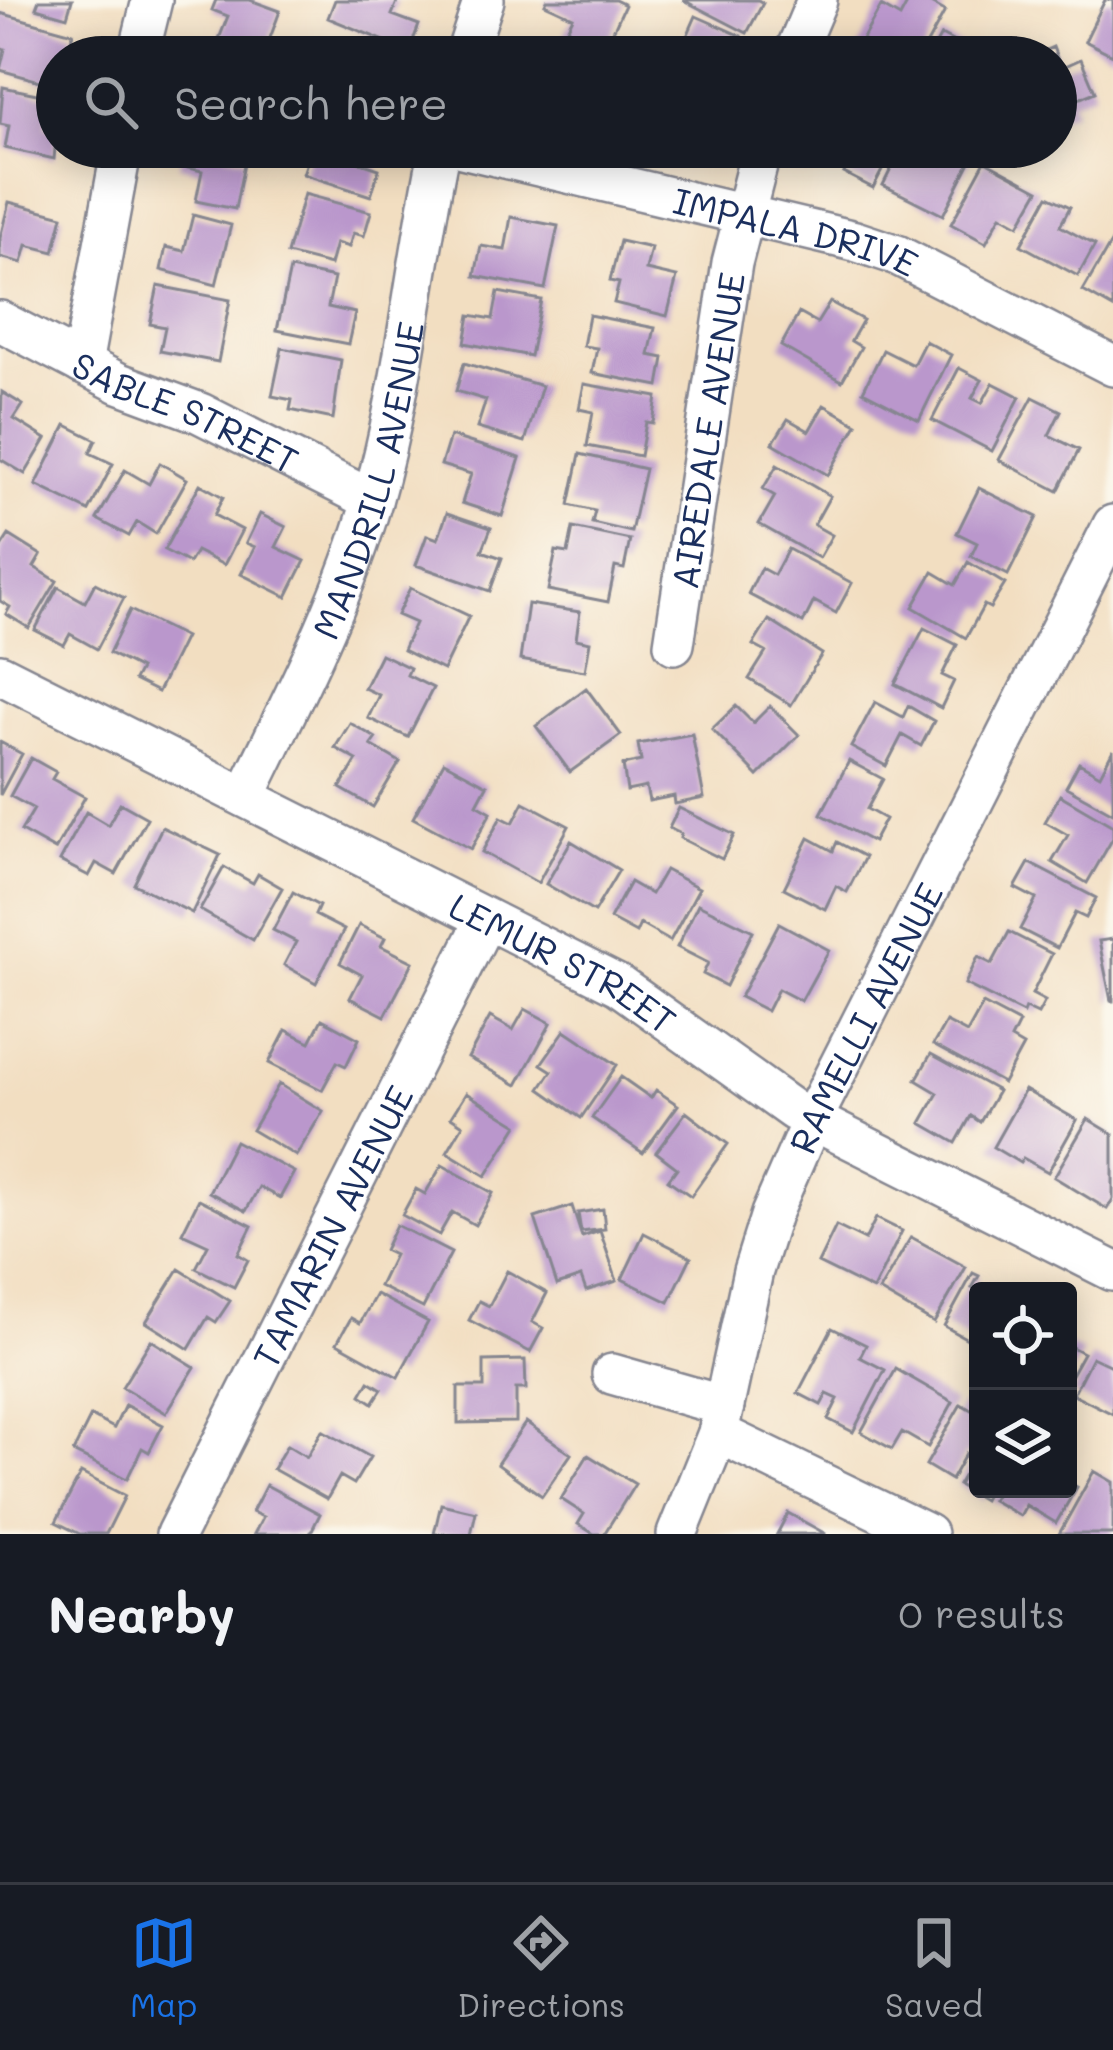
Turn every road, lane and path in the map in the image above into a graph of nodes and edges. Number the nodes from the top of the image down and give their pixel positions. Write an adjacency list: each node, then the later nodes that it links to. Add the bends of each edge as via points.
1 (152, 0): 4 (street)
2 (484, 0): 5 (street)
3 (817, 0): 6 (street)
4 (144, 36)
5 (472, 36)
6 (802, 36)
7 (118, 168): 13 (street)
8 (436, 168): 15 (street, MANDRILL AVENUE)
9 (547, 168): 11 (street, IMPALA DRIVE)
10 (756, 168): 11 (street, AIREDALE AVENUE)
11 (743, 214): 14 (street, IMPALA DRIVE, via 897,255); 17 (street, AIREDALE AVENUE)
12 (0, 321): 13 (street, SABLE STREET)
13 (82, 364): 15 (street, SABLE STREET)
14 (1113, 366)
15 (372, 500): 19 (street, MANDRILL AVENUE, via 340,600)
16 (1113, 525): 21 (street, RAMELLI AVENUE)
17 (674, 644)
18 (0, 674): 19 (street, LEMUR STREET)
19 (245, 797): 20 (street, LEMUR STREET)
20 (486, 919): 21 (street, LEMUR STREET, via 618,985); 25 (street, TAMARIN AVENUE)
21 (812, 1120): 22 (street, LEMUR STREET); 24 (street, RAMELLI AVENUE, via 753,1270)
22 (1113, 1271)
23 (612, 1374): 24 (street)
24 (721, 1419): 26 (street, RAMELLI AVENUE); 27 (street)
25 (176, 1534)
26 (677, 1534)
27 (928, 1534)

